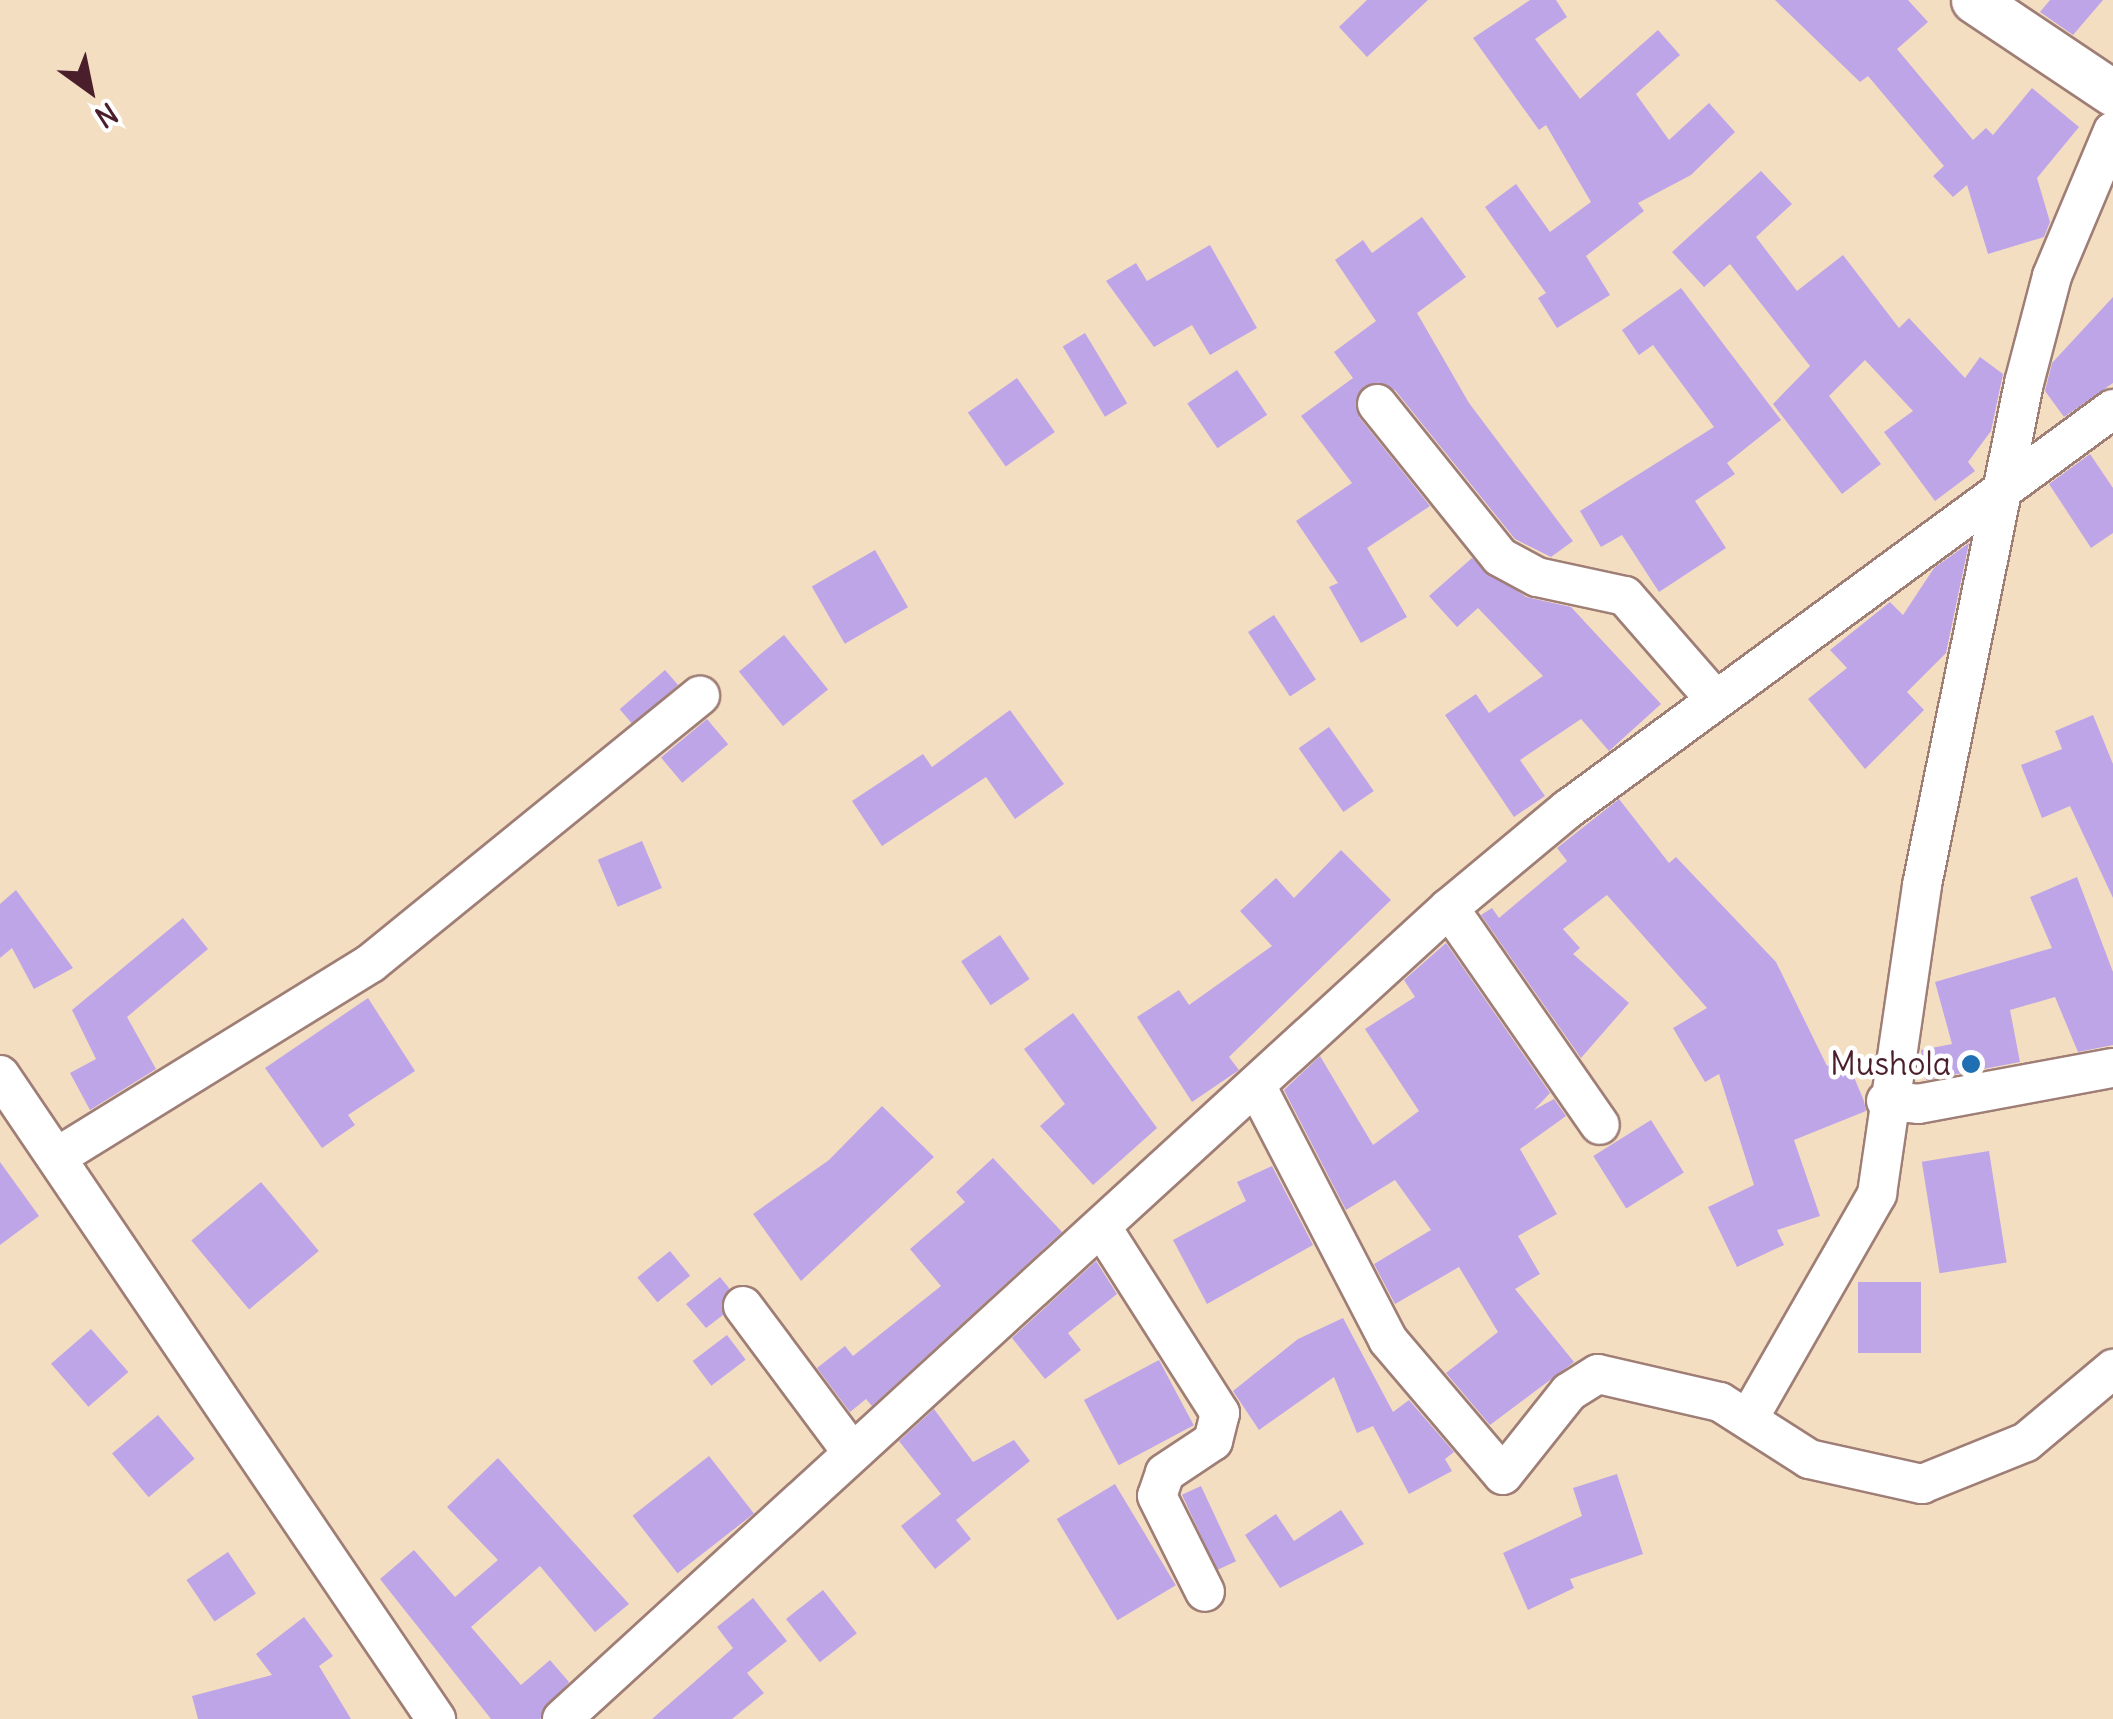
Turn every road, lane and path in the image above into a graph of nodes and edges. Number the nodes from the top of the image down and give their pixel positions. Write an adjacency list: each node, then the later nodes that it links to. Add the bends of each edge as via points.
1 (1974, 0): 2 (street)
2 (2113, 94)
3 (2113, 131): 6 (street, via 2052,276)
4 (1377, 404): 8 (street, via 1500,558 1537,577 1625,596)
5 (2113, 409): 6 (street)
6 (2024, 473): 8 (street); 13 (street)
7 (700, 696): 15 (street, via 371,963)
8 (1715, 699): 9 (street)
9 (1449, 908): 12 (street); 14 (street)
10 (2113, 1068): 13 (street)
11 (0, 1076): 15 (street)
12 (1258, 1088): 16 (street); 19 (street, via 1388,1340 1493,1472 1521,1463 1590,1375 1660,1384)
13 (1900, 1103): 19 (street, via 1876,1194)
14 (1600, 1125)
15 (57, 1157): 22 (street)
16 (1104, 1230): 20 (street); 21 (street, via 1220,1413 1213,1440 1165,1473 1158,1496)
17 (744, 1306): 20 (street)
18 (2113, 1369): 19 (street, via 2026,1442 1977,1468 1922,1484 1809,1460)
19 (1758, 1424)
20 (851, 1452): 23 (street)
21 (1205, 1592)
22 (436, 1719)
23 (562, 1719)

